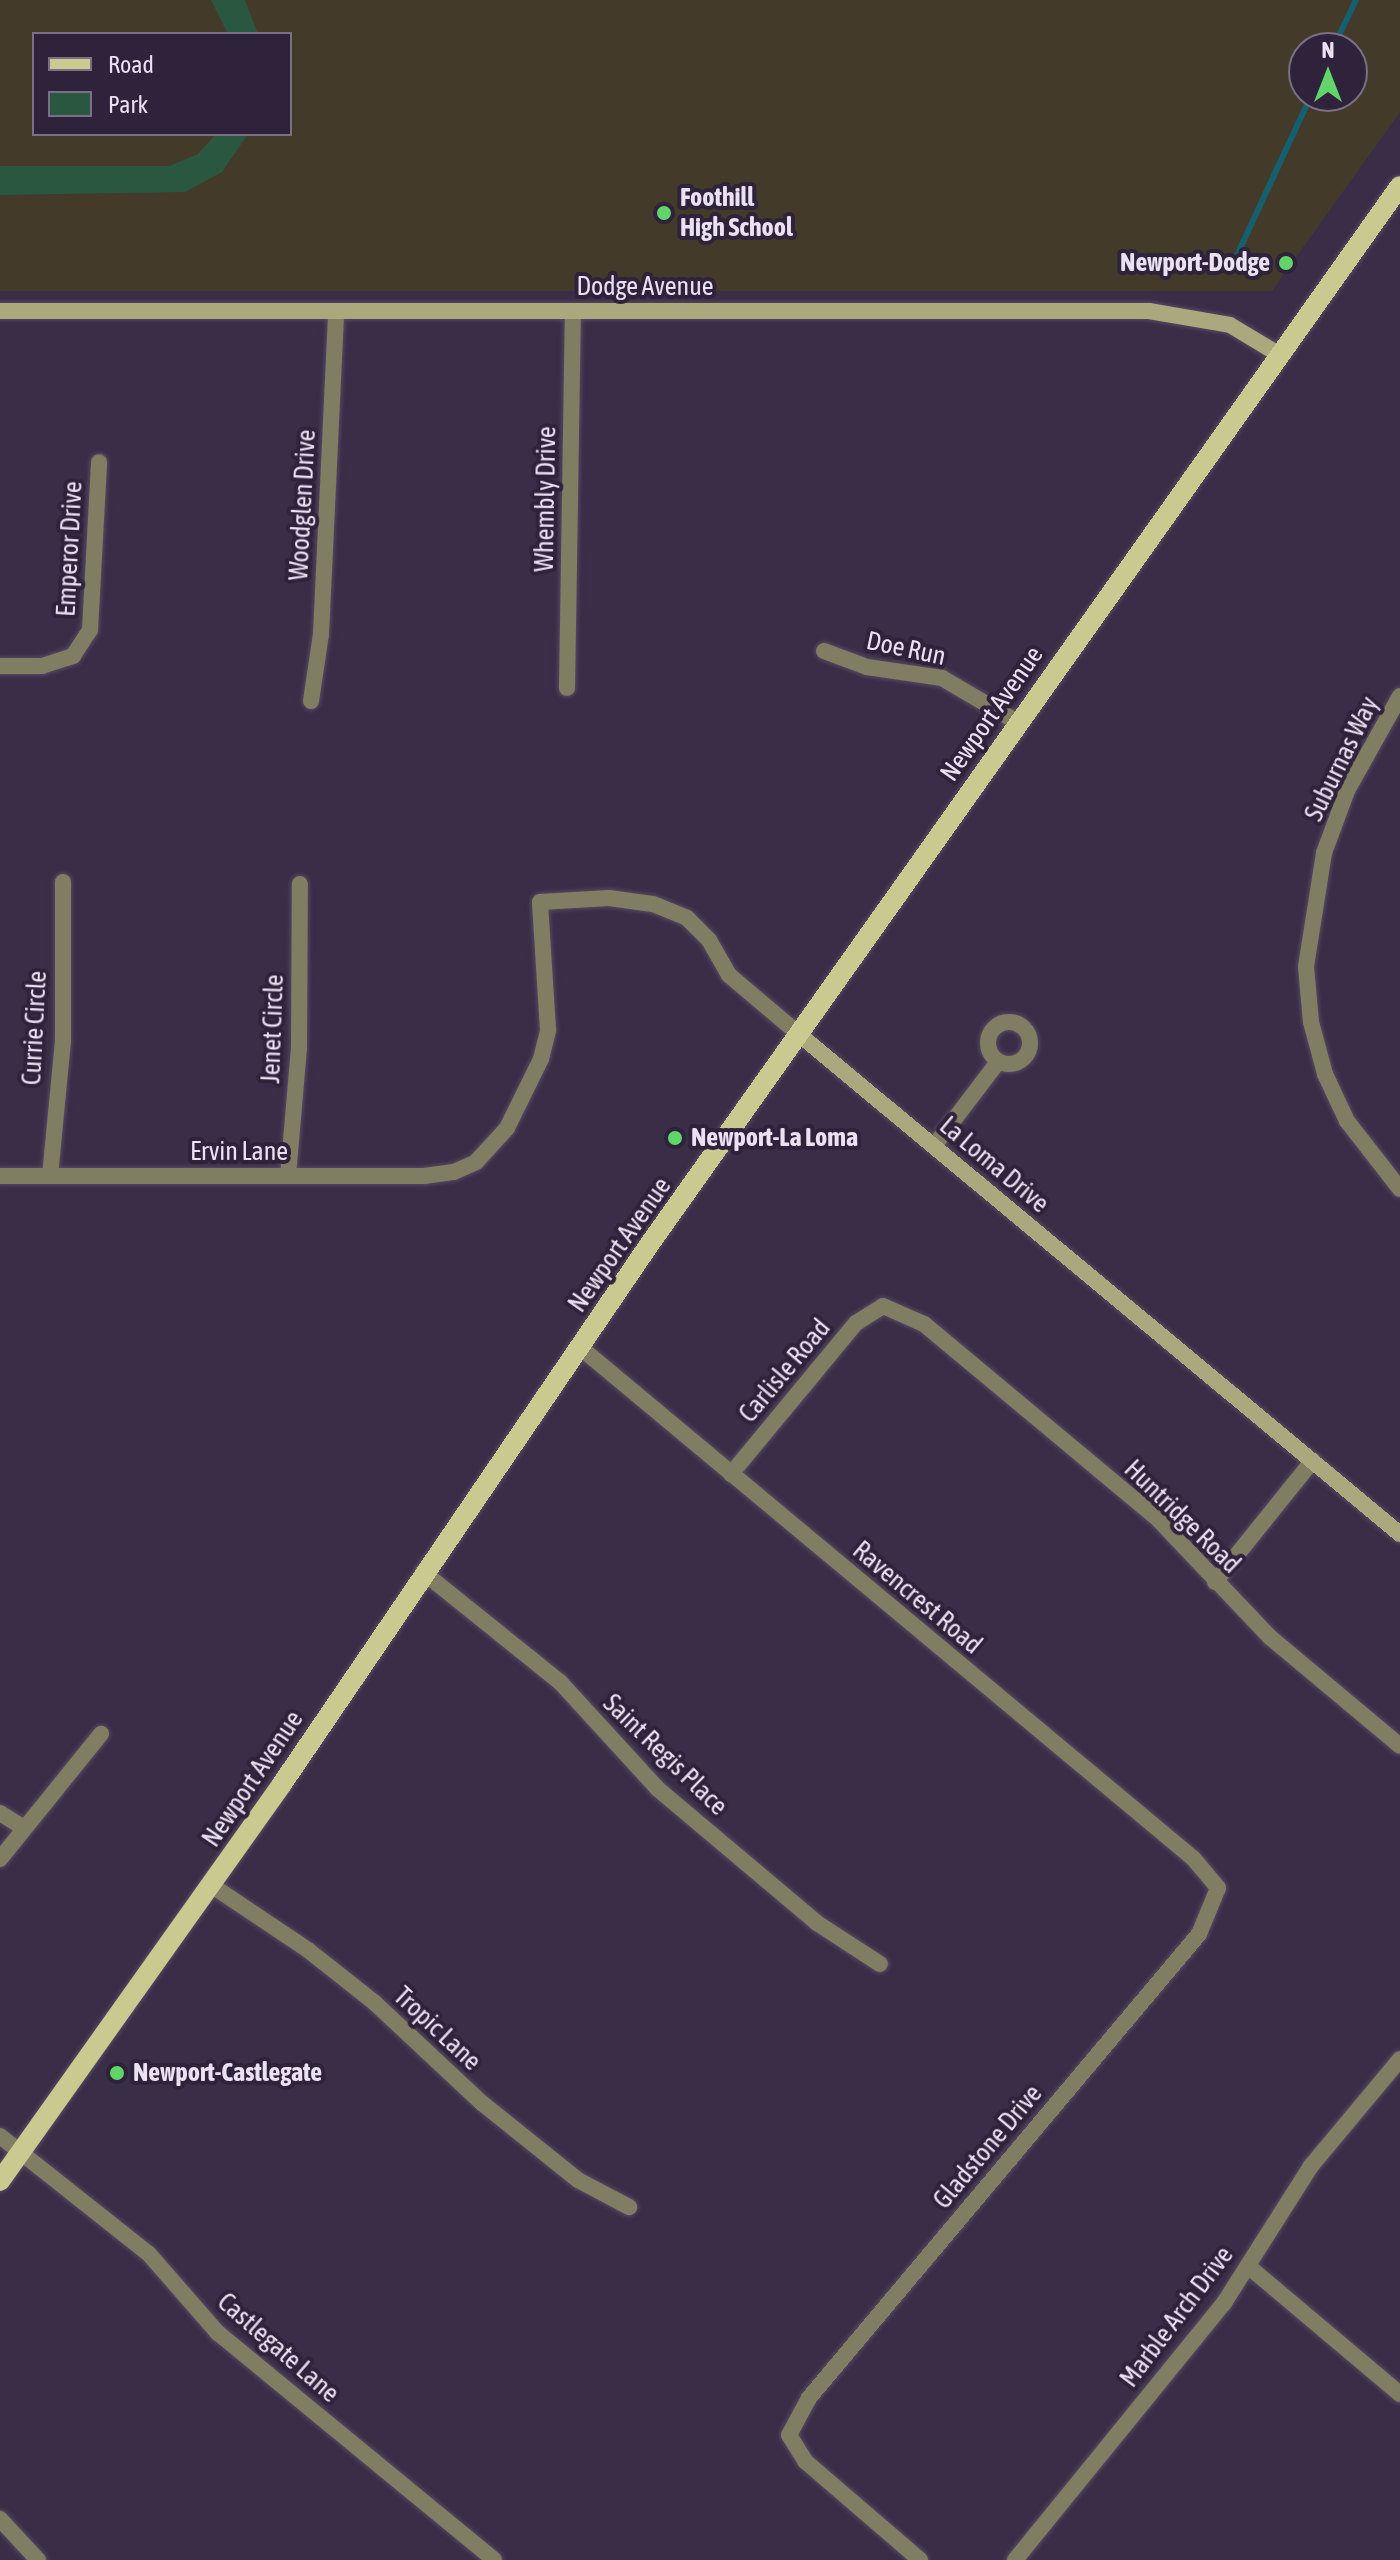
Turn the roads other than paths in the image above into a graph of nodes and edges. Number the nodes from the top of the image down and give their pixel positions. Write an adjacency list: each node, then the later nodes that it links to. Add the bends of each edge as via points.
1 (1400, 186): 5 (main road, Newport Avenue)
2 (0, 311): 3 (street, Dodge Avenue)
3 (336, 311): 4 (street, Dodge Avenue); 11 (street, Woodglen Drive, via 321,634)
4 (573, 311): 5 (street, Dodge Avenue, via 1149,311 1230,325); 9 (street, Whembly Drive)
5 (1280, 355): 12 (main road, Newport Avenue)
6 (99, 462): 8 (street, Emperor Drive, via 90,630 73,656 42,666)
7 (824, 651): 12 (street, Doe Run, via 867,667 942,678)
8 (0, 666)
9 (567, 688)
10 (1400, 696): 22 (street, Suburnas Way, via 1347,791 1324,853 1306,967 1311,1022 1325,1074 1347,1121)
11 (311, 701)
12 (1017, 722): 15 (main road, Newport Avenue)
13 (63, 882): 20 (street, Currie Circle, via 63,1041)
14 (300, 884): 21 (street, Jenet Circle, via 299,1048)
15 (801, 1036): 17 (street, La Loma Drive); 18 (street, La Loma Drive, via 729,975 709,940 687,918 653,904 609,898 540,902 548,1030 541,1059 507,1128); 24 (main road, Newport Avenue)
16 (998, 1062): 17 (street)
17 (934, 1146): 25 (street, La Loma Drive)
18 (476, 1162): 21 (street, Ervin Lane, via 424,1176)
19 (0, 1176): 20 (street, Ervin Lane)
20 (50, 1176): 21 (street, Ervin Lane)
21 (288, 1176)
22 (1400, 1189)
23 (883, 1306): 26 (street, Carlisle Road, via 856,1323); 29 (street, Huntridge Road, via 924,1324 1095,1466 1156,1517)
24 (581, 1348): 26 (street, Ravencrest Road); 28 (main road, Newport Avenue)
25 (1313, 1460): 27 (street, La Loma Drive); 29 (street)
26 (731, 1474): 36 (street, Ravencrest Road, via 1181,1848)
27 (1400, 1534)
28 (423, 1572): 35 (main road, Newport Avenue); 37 (street, Saint Regis Place, via 560,1682 658,1789 817,1923)
29 (1215, 1582): 31 (street, Huntridge Road, via 1271,1638)
30 (101, 1734): 33 (street)
31 (1400, 1746)
32 (0, 1813): 33 (street)
33 (22, 1827): 34 (street)
34 (0, 1859)
35 (211, 1885): 40 (main road, Newport Avenue); 42 (street, Tropic Lane, via 375,2003 482,2103 578,2180)
36 (1218, 1888): 48 (street, Gladstone Drive, via 1199,1934 809,2398 789,2435 805,2461)
37 (880, 1964)
38 (1400, 2059): 43 (street, Marble Arch Drive, via 1311,2166)
39 (0, 2136): 40 (street, Castlegate Lane)
40 (21, 2151): 41 (main road, Newport Avenue); 47 (street, Castlegate Lane, via 149,2254 218,2333)
41 (0, 2181)
42 (629, 2207)
43 (1248, 2266): 44 (street); 49 (street, Marble Arch Drive, via 1195,2340)
44 (1400, 2394)
45 (0, 2519): 46 (street)
46 (38, 2560)
47 (494, 2560)
48 (920, 2560)
49 (1015, 2560)

